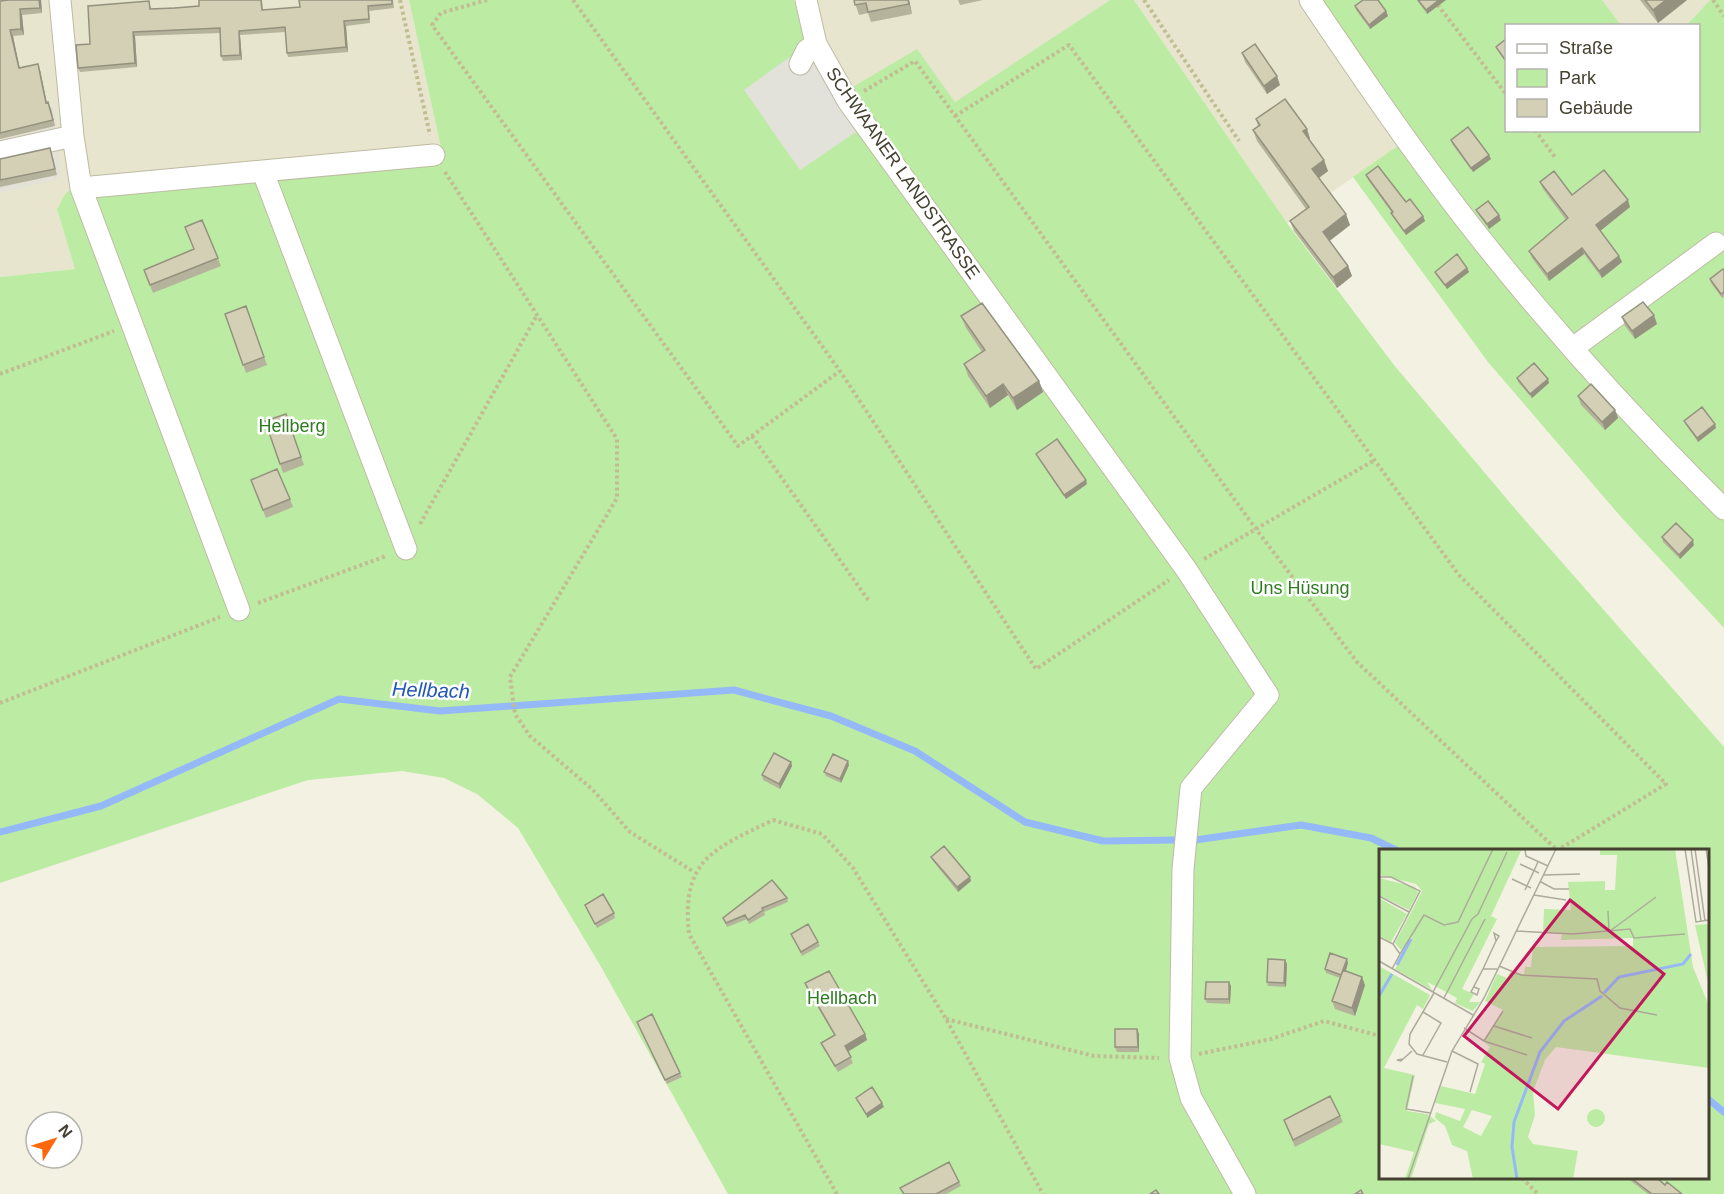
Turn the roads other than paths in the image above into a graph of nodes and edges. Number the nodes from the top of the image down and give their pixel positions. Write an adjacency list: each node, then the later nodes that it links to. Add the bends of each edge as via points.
1 (60, 0): 6 (street)
2 (806, 0): 4 (street, SCHWAANER LANDSTRASSE)
3 (1310, 0): 12 (street, via 1473,229)
4 (816, 44): 5 (street, via 807,50); 16 (street, SCHWAANER LANDSTRASSE, via 848,101 1186,569 1268,695 1191,788 1183,869 1180,1058 1191,1098)
5 (800, 64)
6 (73, 136): 7 (street); 10 (street)
7 (0, 152)
8 (435, 155): 9 (street)
9 (263, 172): 10 (street); 14 (street)
10 (79, 181): 15 (street)
11 (1716, 243): 12 (street)
12 (1573, 348): 13 (street)
13 (1721, 498)
14 (406, 549)
15 (239, 610)
16 (1245, 1194)

